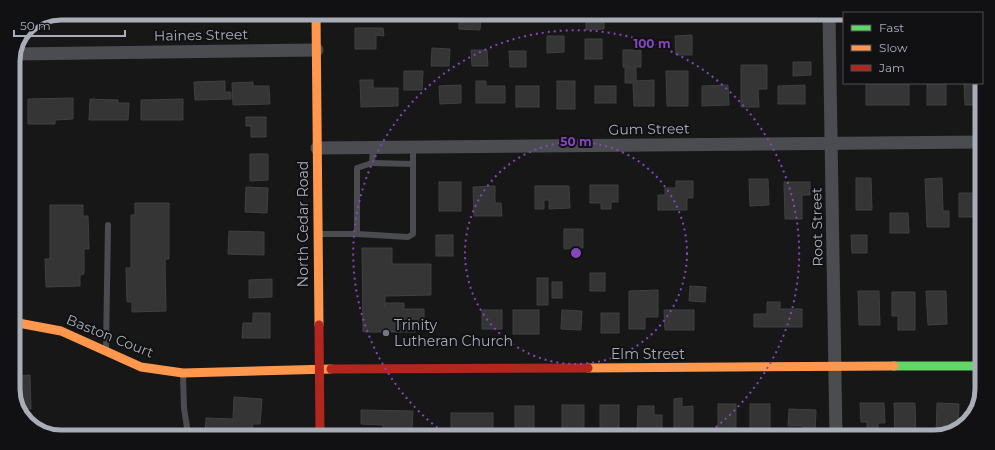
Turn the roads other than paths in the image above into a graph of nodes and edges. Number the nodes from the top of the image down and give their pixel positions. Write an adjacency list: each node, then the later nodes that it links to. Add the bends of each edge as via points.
1 (316, 20): 3 (street, North Cedar Road)
2 (829, 20): 6 (street, Root Street)
3 (316, 50): 4 (street, Haines Street); 7 (street, North Cedar Road)
4 (21, 54)
5 (975, 142): 6 (street, Gum Street)
6 (831, 143): 9 (street, Gum Street); 18 (street, Root Street)
7 (317, 148): 8 (street, Gum Street); 13 (street, North Cedar Road)
8 (373, 148): 9 (street, Gum Street); 10 (lane)
9 (413, 148): 11 (lane)
10 (372, 163): 11 (lane); 14 (lane, via 357,168)
11 (413, 164): 14 (lane, via 413,234 408,237)
12 (108, 225): 16 (lane)
13 (317, 234): 14 (lane); 19 (street, North Cedar Road)
14 (357, 234)
15 (20, 323): 16 (street, Baston Court, via 61,331)
16 (106, 350): 20 (street, Baston Court, via 141,367)
17 (975, 366): 18 (street, Elm Street)
18 (836, 367): 19 (street, Elm Street); 23 (street, Root Street)
19 (318, 369): 20 (street, Baston Court); 22 (street, North Cedar Road)
20 (183, 373): 21 (lane)
21 (187, 430)
22 (320, 430)
23 (836, 430)

